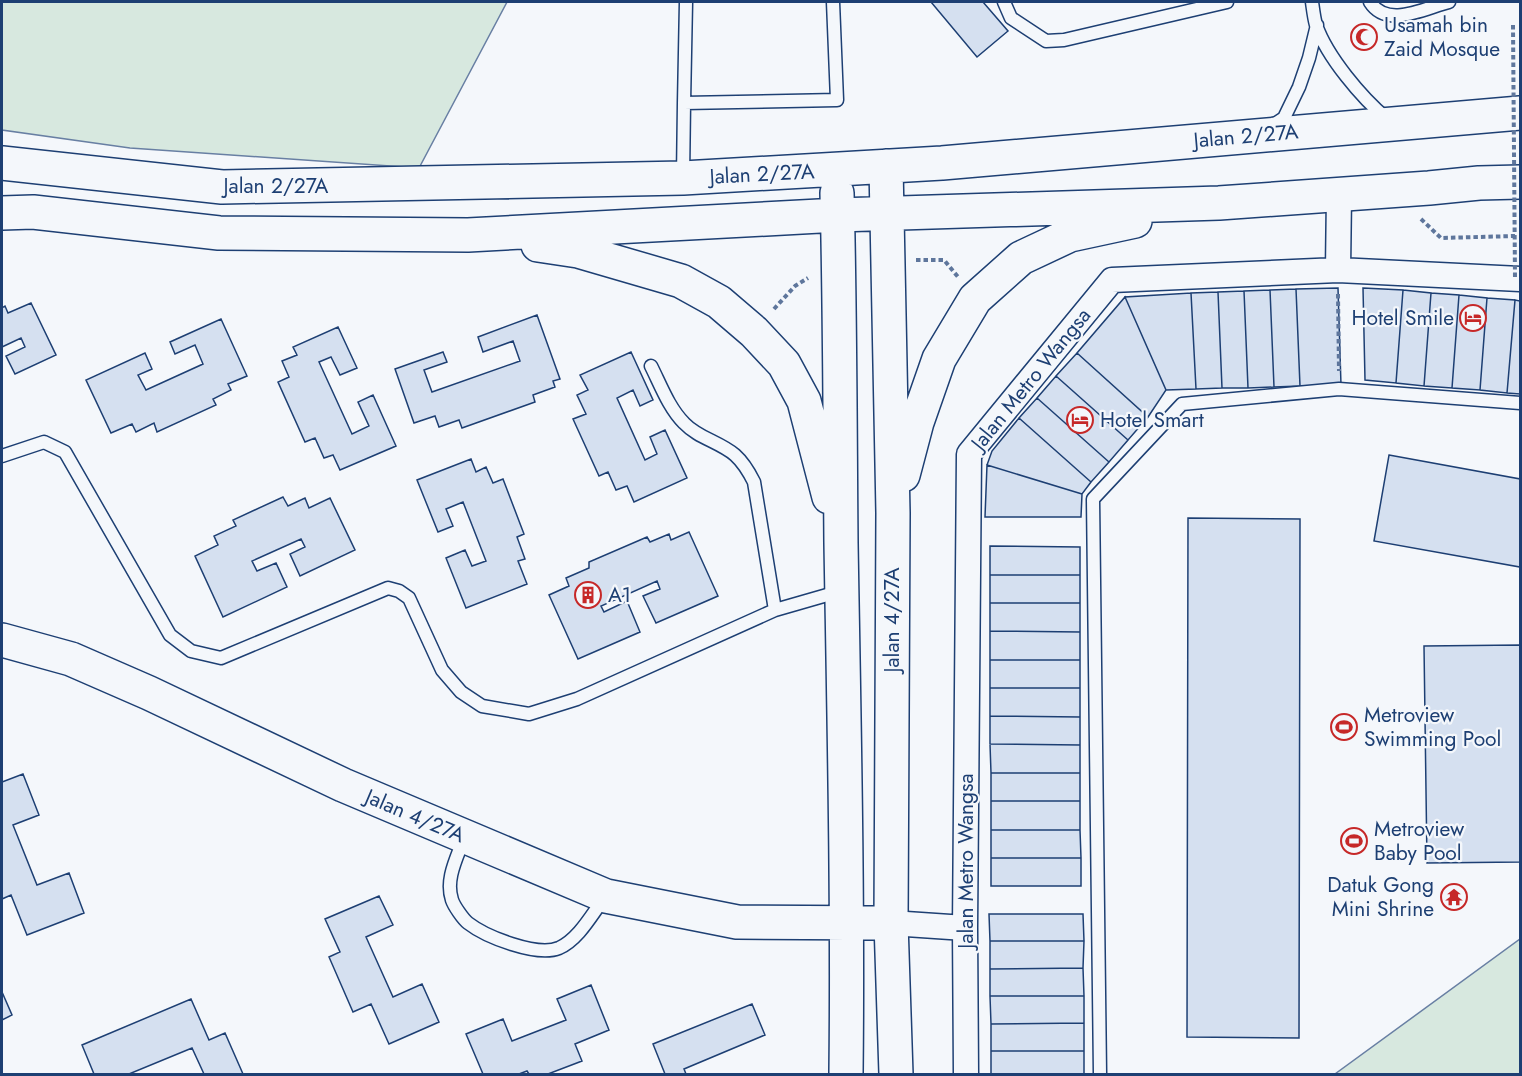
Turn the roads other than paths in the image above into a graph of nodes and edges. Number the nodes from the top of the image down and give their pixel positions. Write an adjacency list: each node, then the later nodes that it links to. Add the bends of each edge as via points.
1 (686, 2): 9 (lane)
2 (833, 2): 9 (lane, via 837,100)
3 (1004, 2): 4 (lane, via 1011,18 1046,41)
4 (1223, 2)
5 (1312, 2): 8 (lane)
6 (1370, 2): 7 (lane, via 1386,16)
7 (1449, 2)
8 (1317, 25): 11 (lane, via 1333,57 1378,111); 12 (lane, via 1299,87 1284,118)
9 (684, 103): 16 (lane)
10 (1521, 112): 11 (main road, Jalan 2/27A)
11 (1393, 123): 12 (main road, Jalan 2/27A)
12 (1259, 135): 14 (main road, Jalan 2/27A)
13 (2, 163): 16 (main road, Jalan 2/27A, via 222,187)
14 (886, 166): 15 (main road, Jalan 2/27A); 25 (main road, Jalan 4/27A)
15 (837, 171): 16 (main road, Jalan 2/27A); 24 (main road)
16 (683, 178)
17 (1521, 182): 18 (main road)
18 (1479, 183): 19 (main road); 20 (main road)
19 (1521, 194)
20 (1339, 195): 21 (main road); 27 (street)
21 (1219, 203): 25 (main road); 32 (main road, via 1070,235 1021,258 975,299 939,359 917,422)
22 (2, 204): 23 (main road)
23 (17, 213): 26 (main road, via 219,233)
24 (838, 215): 25 (main road); 26 (main road); 33 (main road)
25 (887, 215): 32 (main road, Jalan 4/27A)
26 (468, 235): 33 (main road, via 578,251 681,281 719,302 784,364 804,401)
27 (1338, 270): 28 (street, Jalan Metro Wangsa); 41 (street, Jalan Metro Wangsa, via 1112,280 969,454)
28 (1518, 279)
29 (651, 366): 35 (lane, via 673,411 685,425 734,454 754,482)
30 (1521, 403): 45 (lane, via 1339,389 1182,404 1093,499)
31 (2, 456): 35 (lane, via 44,442 65,452 170,635 191,651 221,658 388,588 409,598 442,670 461,692 482,706 529,714 577,699)
32 (893, 513): 40 (main road, Jalan 4/27A)
33 (841, 545): 34 (main road)
34 (843, 591): 35 (lane); 39 (main road)
35 (775, 610)
36 (2, 640): 37 (main road, Jalan 4/27A, via 71,659)
37 (465, 837): 38 (main road, Jalan 4/27A); 38 (lane, via 450,876 452,900 466,922 498,939 537,951 558,948 577,934)
38 (606, 896): 39 (main road, Jalan 4/27A, via 737,922)
39 (848, 923): 40 (main road, Jalan 4/27A); 42 (main road)
40 (891, 923): 41 (street); 43 (main road, Jalan 4/27A)
41 (965, 928): 44 (street, Jalan Metro Wangsa)
42 (846, 1074)
43 (896, 1074)
44 (966, 1074)
45 (1100, 1074)

